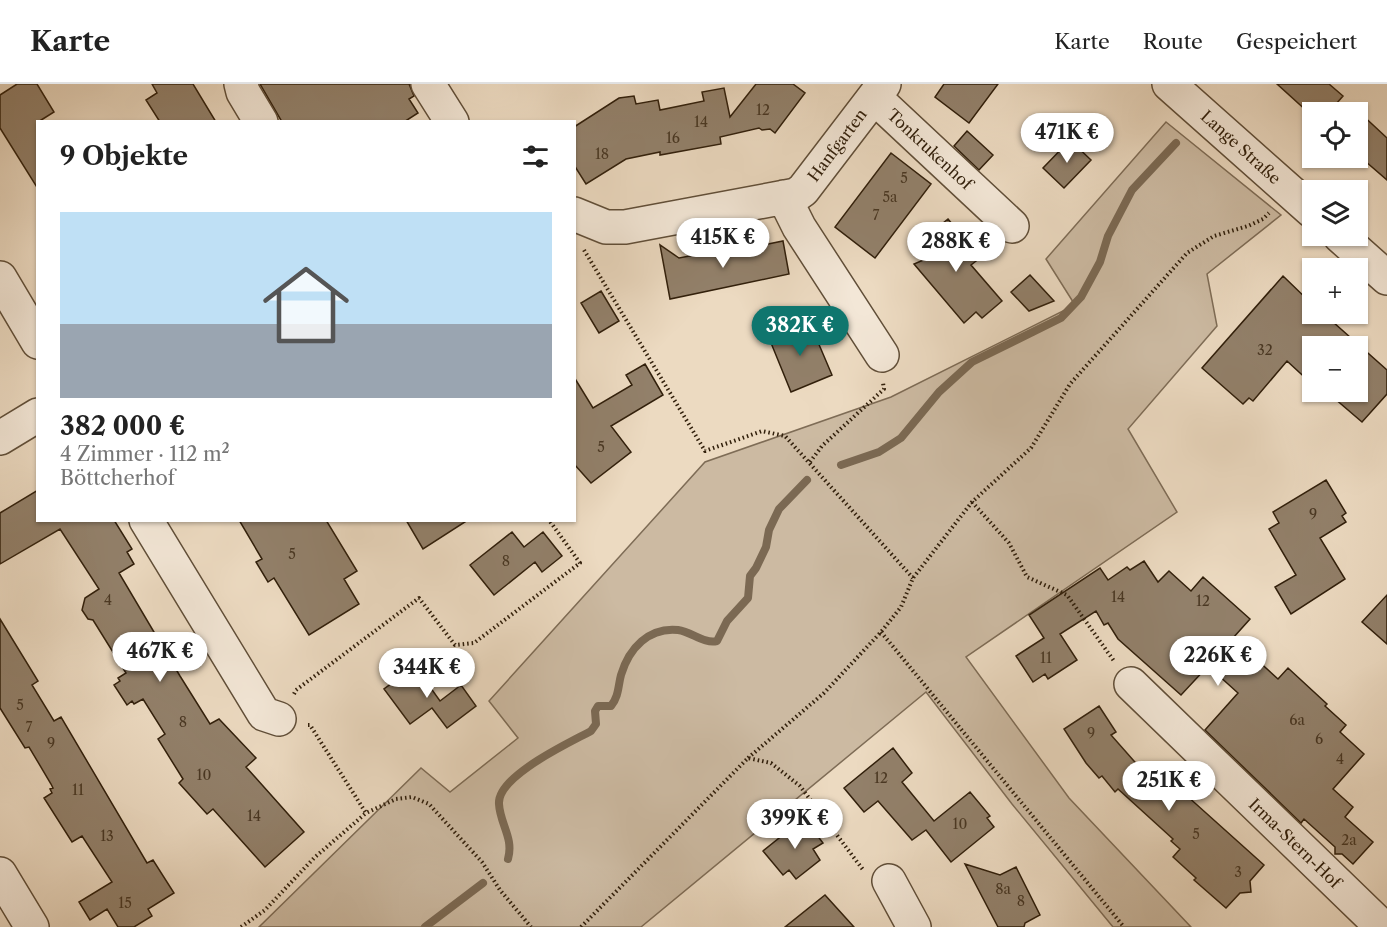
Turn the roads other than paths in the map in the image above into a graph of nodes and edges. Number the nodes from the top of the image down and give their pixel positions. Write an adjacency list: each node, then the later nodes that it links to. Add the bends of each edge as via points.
1 (241, 84): 5 (street)
2 (428, 84): 6 (street)
3 (1169, 84): 8 (street, Lange Straße)
4 (879, 90): 7 (street, Hanfgarten, via 803,190); 10 (street, Tonkrukenhof)
5 (260, 120)
6 (451, 120)
7 (784, 197): 9 (street, Hanfgarten, via 625,227 606,227); 15 (street)
8 (1302, 202)
9 (582, 218)
10 (1012, 226)
11 (1351, 246): 13 (street)
12 (0, 278): 14 (street)
13 (1387, 278)
14 (36, 339)
15 (882, 355)
16 (36, 416): 17 (street)
17 (0, 438)
18 (147, 522): 20 (street, via 264,714)
19 (1131, 684): 25 (street, Irma-Stern-Hof)
20 (279, 718)
21 (0, 874): 23 (street)
22 (889, 881): 24 (street)
23 (32, 927)
24 (914, 927)
25 (1382, 927)

